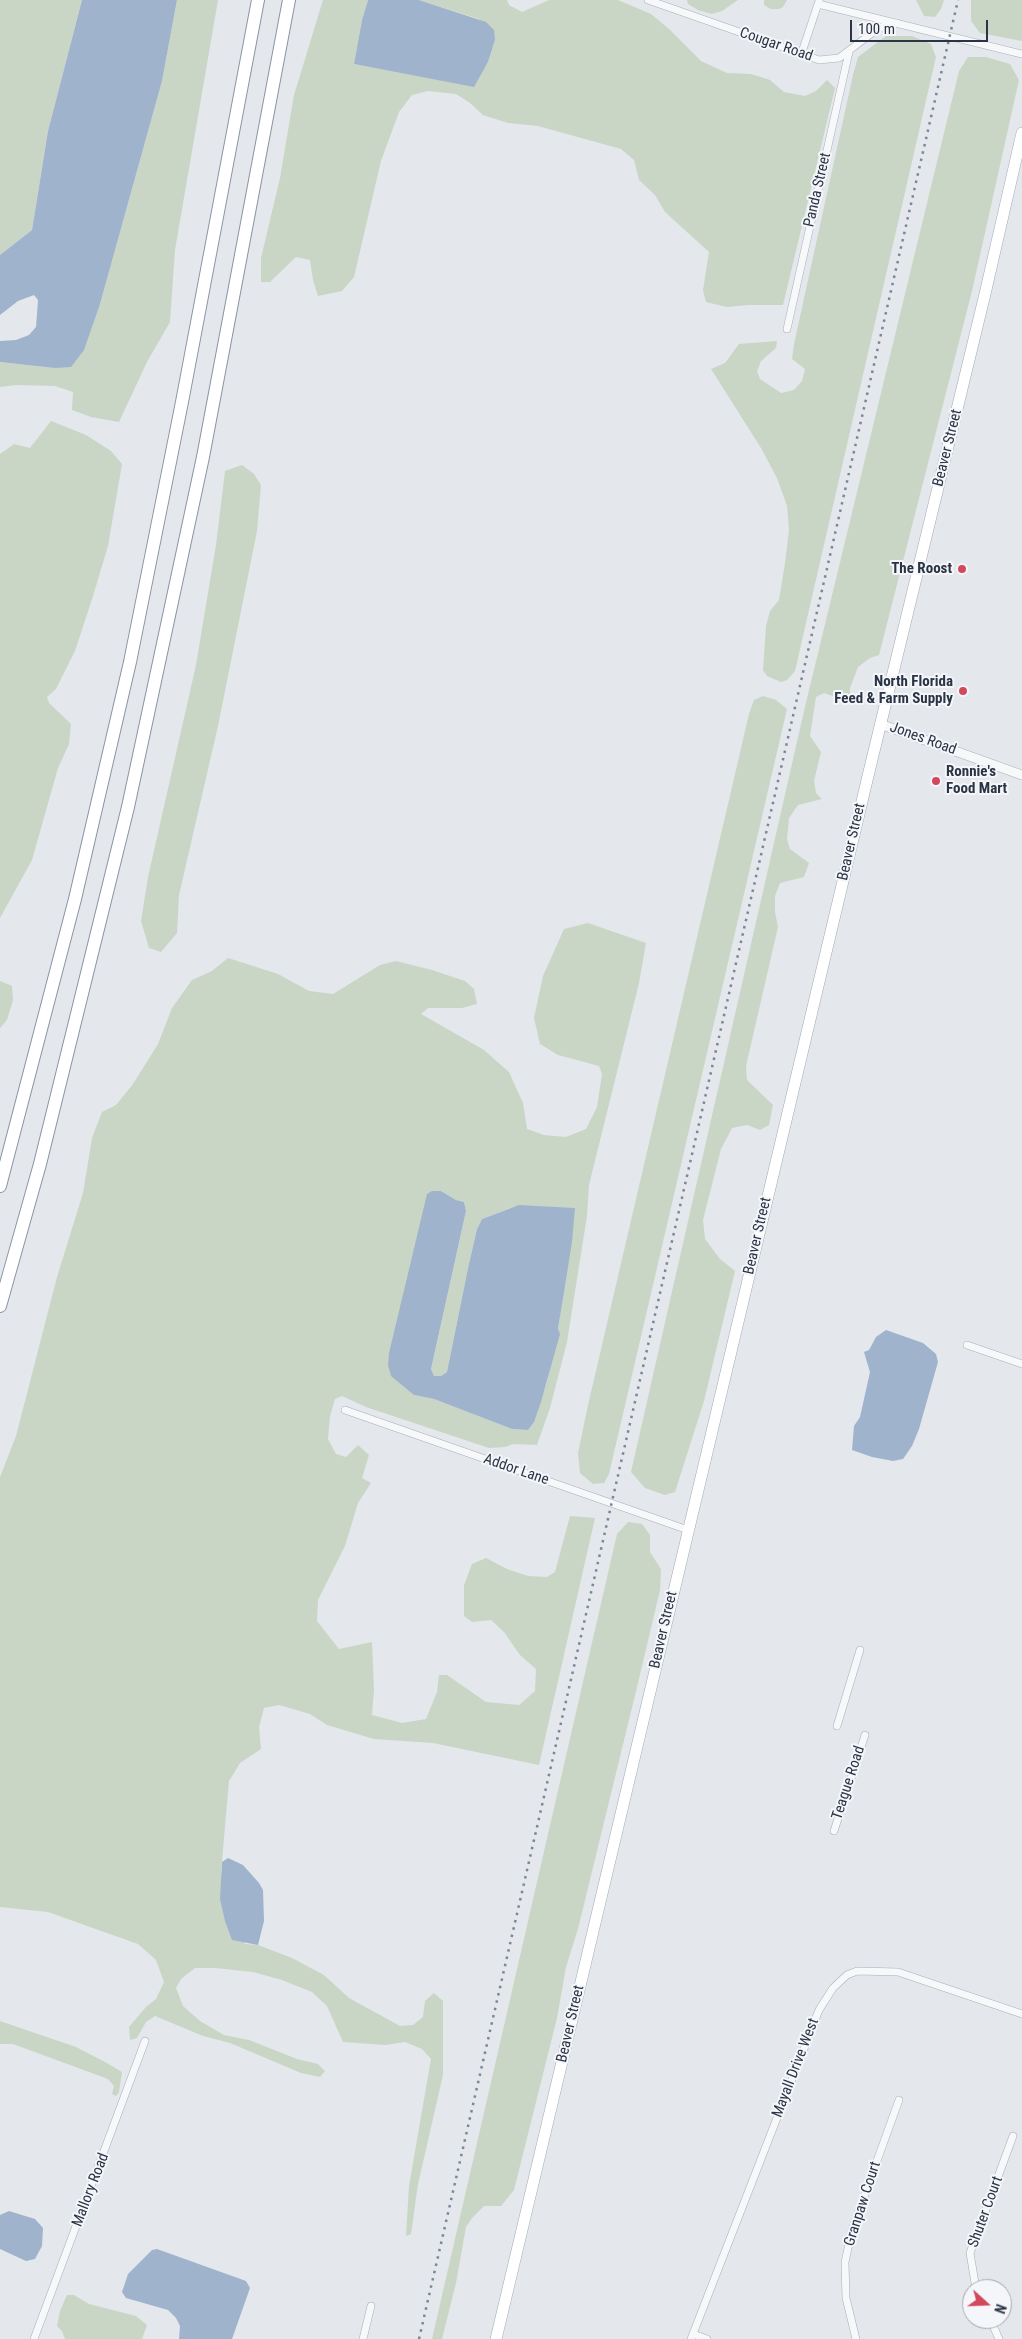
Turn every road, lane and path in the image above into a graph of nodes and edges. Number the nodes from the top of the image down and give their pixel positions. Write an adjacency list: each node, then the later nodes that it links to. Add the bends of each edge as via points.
1 (258, 0): 13 (highway, via 130,662 75,899)
2 (289, 0): 14 (highway, via 203,457 128,807 40,1164)
3 (648, 0): 8 (street, Cougar Road)
4 (819, 2): 5 (street); 8 (street)
5 (898, 23): 6 (street, Cougar Road, via 876,30); 7 (street)
6 (849, 52): 8 (street, Cougar Road, via 830,60); 10 (street, Panda Street)
7 (1022, 54)
8 (801, 55)
9 (1022, 133): 11 (main road, Beaver Street)
10 (787, 329)
11 (880, 724): 12 (street, Jones Road); 18 (main road, Beaver Street)
12 (1022, 775)
13 (0, 1186)
14 (0, 1306)
15 (967, 1345): 16 (street)
16 (1022, 1364)
17 (345, 1410): 18 (street, Addor Lane)
18 (688, 1530): 32 (main road, Beaver Street)
19 (860, 1650): 20 (street)
20 (837, 1726)
21 (865, 1735): 22 (street, Teague Road)
22 (834, 1831)
23 (1022, 2014): 29 (street, Mayall Drive West, via 898,1972 857,1972 847,1975 833,1988 819,2010)
24 (145, 2041): 30 (street, Mallory Road)
25 (899, 2100): 34 (street, Granpaw Court, via 852,2230 845,2262 846,2298)
26 (1013, 2136): 27 (street, Shuter Court, via 970,2253)
27 (974, 2279)
28 (371, 2306): 31 (street)
29 (692, 2336): 33 (street)
30 (34, 2339)
31 (363, 2339)
32 (496, 2339)
33 (707, 2339)
34 (856, 2339)

